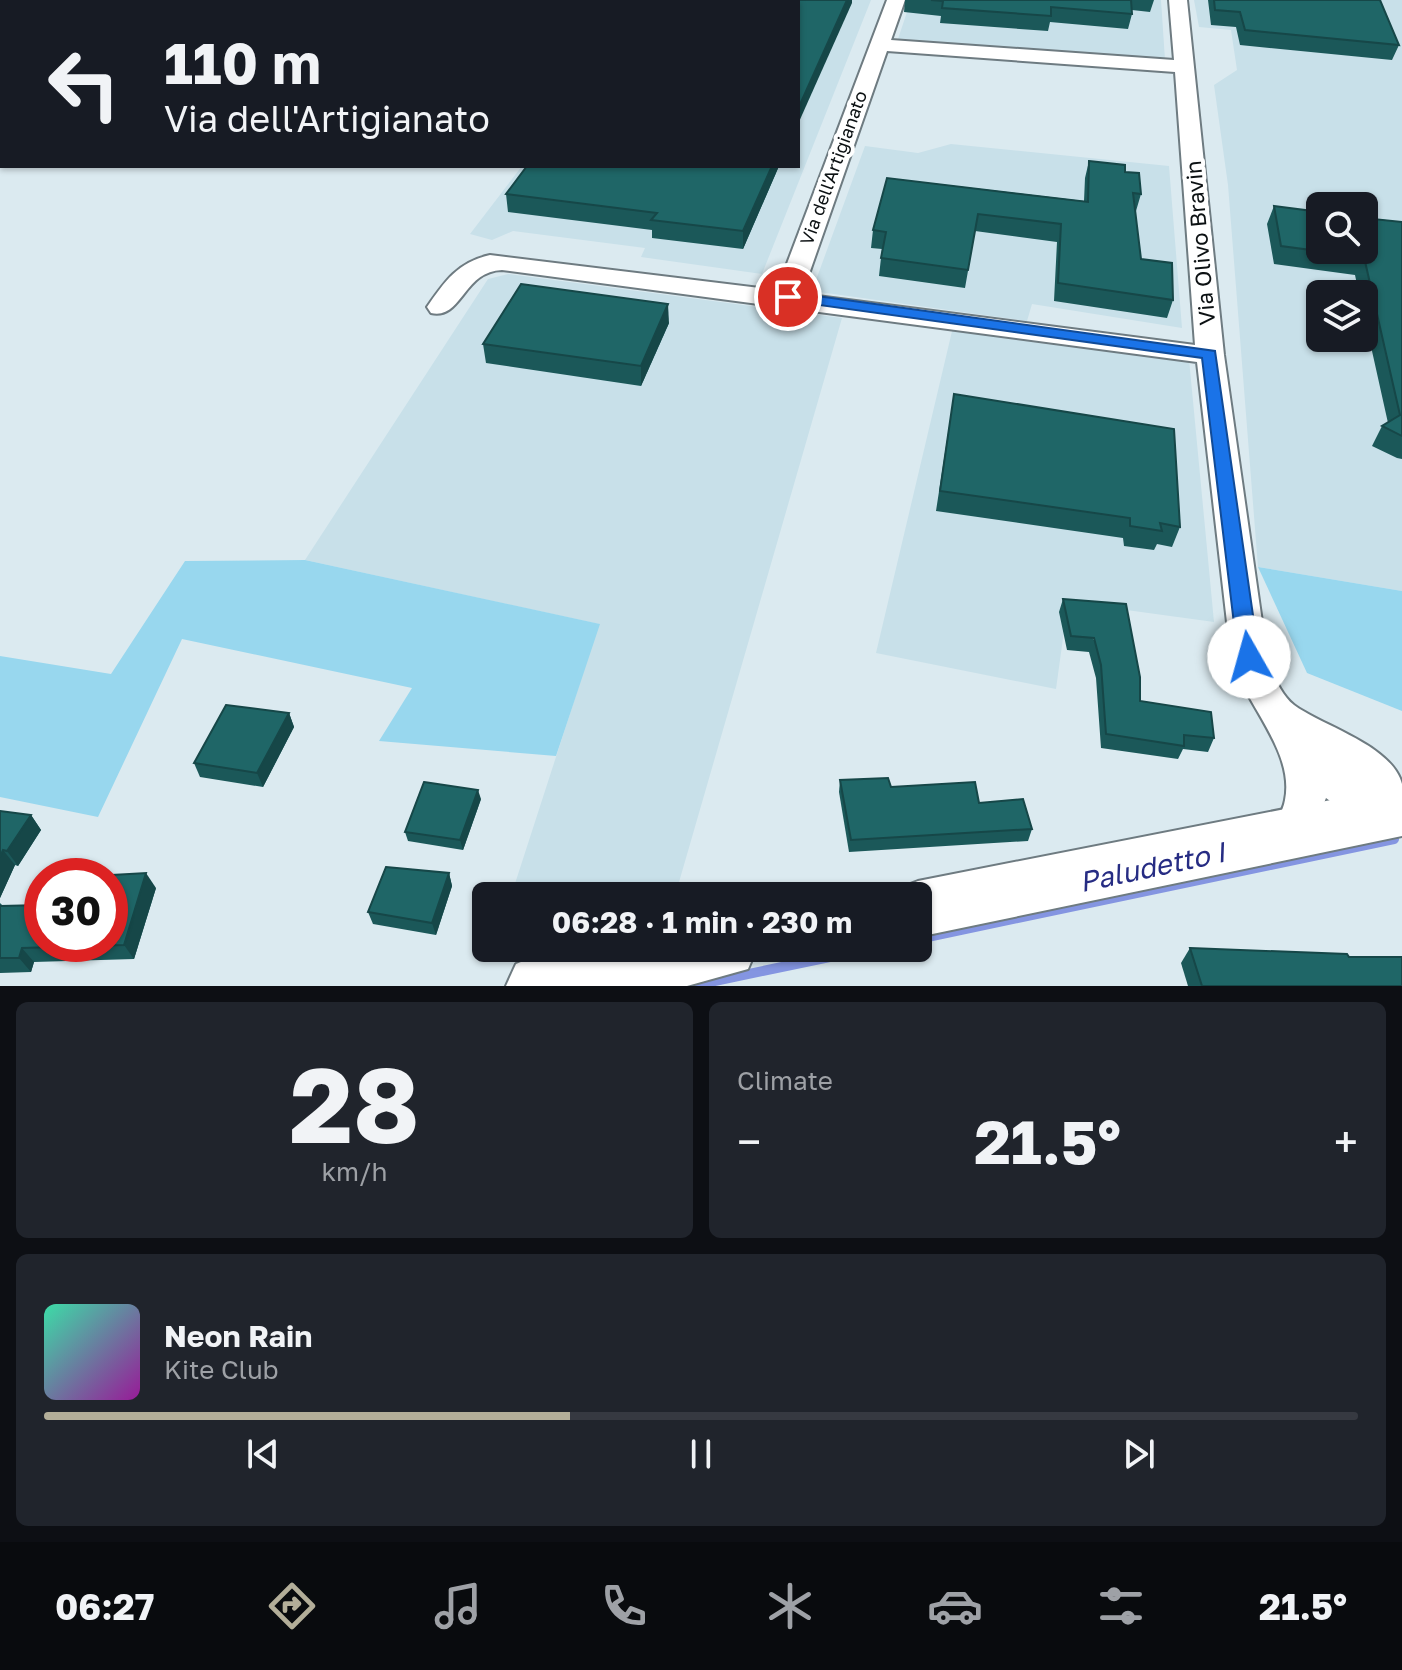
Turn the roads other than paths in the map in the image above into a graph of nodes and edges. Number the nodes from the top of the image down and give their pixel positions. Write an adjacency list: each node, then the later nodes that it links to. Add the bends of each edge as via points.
1 (896, 0): 3 (street, Via dell'Artigianato)
2 (1178, 0): 4 (street, Via Olivo Bravin)
3 (878, 45): 4 (street); 5 (street, Via dell'Artigianato)
4 (1184, 67): 7 (street, Via Olivo Bravin)
5 (788, 297): 6 (street, via 487,261 468,268); 7 (street)
6 (440, 307)
7 (1210, 355): 8 (street, Via Olivo Bravin, via 1249,657 1256,680)
8 (1286, 726): 9 (street, via 1376,775); 9 (street, via 1309,760 1333,781); 10 (street, via 1305,776 1307,804)
9 (1396, 802): 10 (main road)
10 (1291, 834): 11 (main road)
11 (932, 906)
12 (657, 962): 13 (main road)
13 (538, 986)

